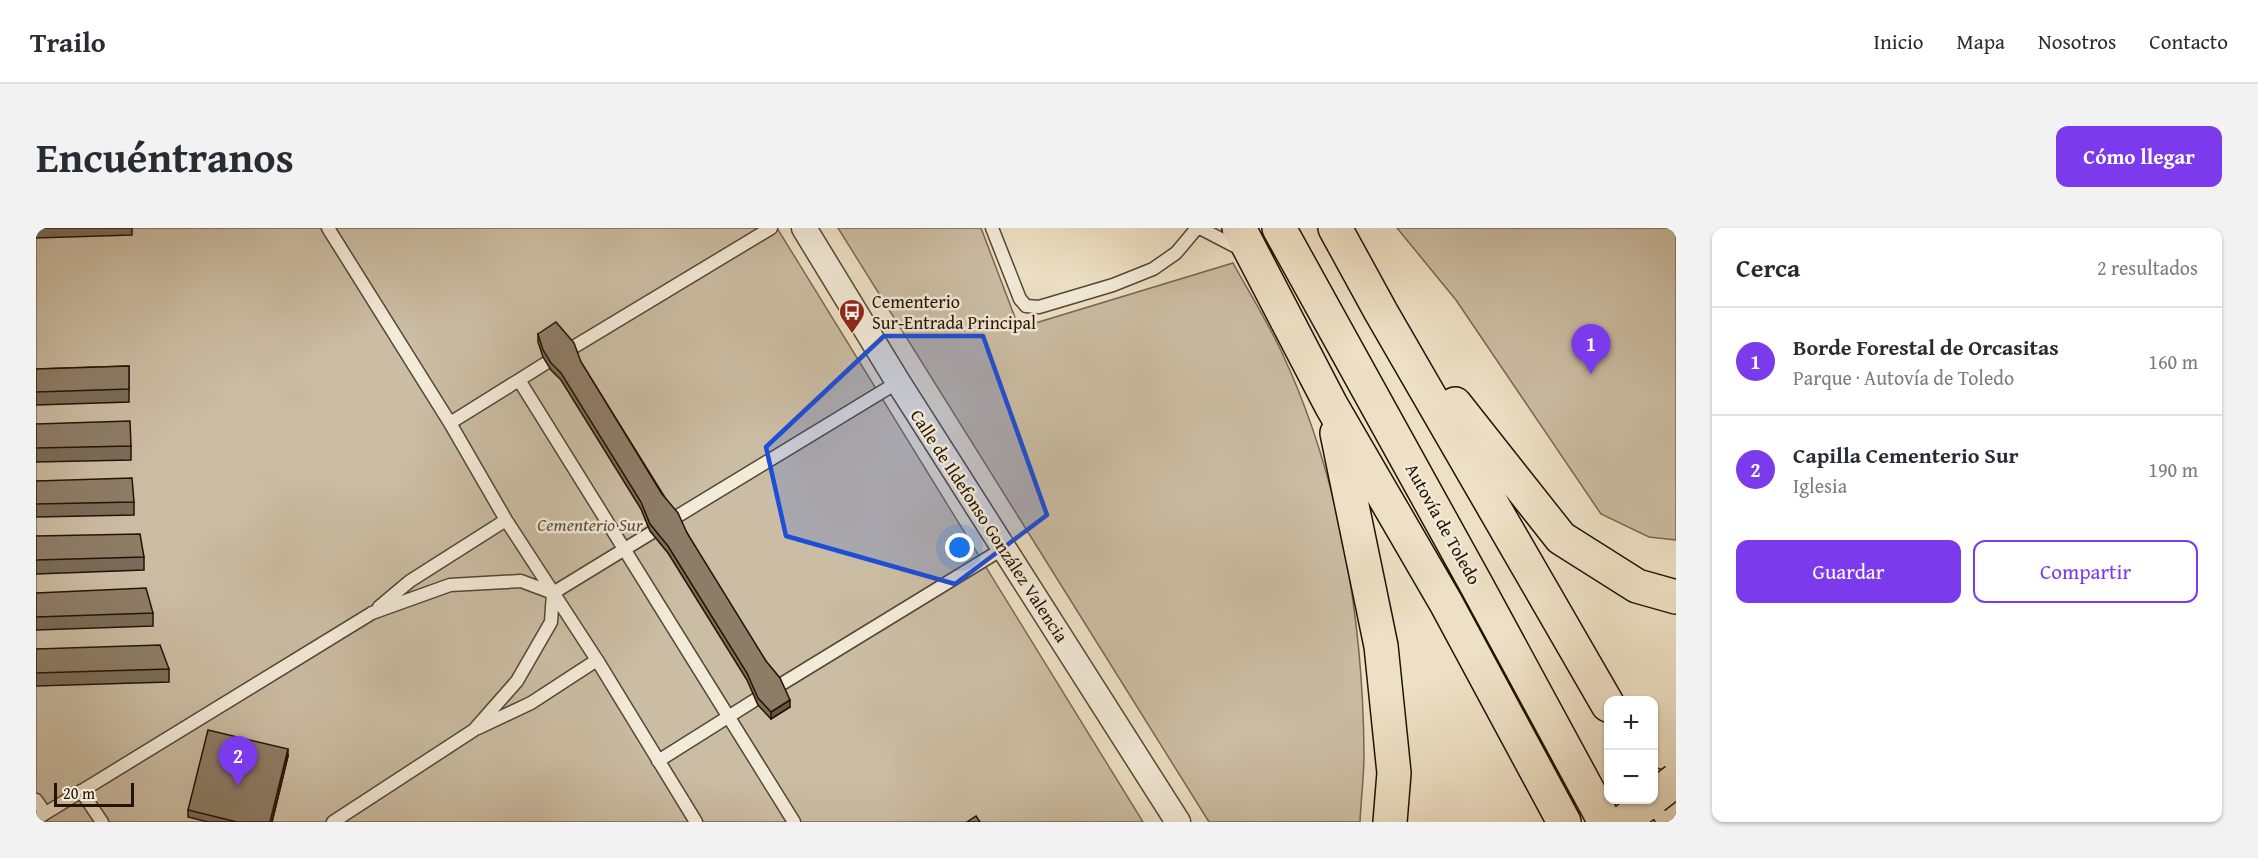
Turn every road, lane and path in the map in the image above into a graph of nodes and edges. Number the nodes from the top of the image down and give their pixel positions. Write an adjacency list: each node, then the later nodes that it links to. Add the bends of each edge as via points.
1 (328, 228): 16 (lane)
2 (771, 228): 11 (lane)
3 (804, 228): 14 (street, Calle de Ildefonso González Valencia)
4 (992, 228): 5 (lane, via 1020,299 1026,306 1039,307 1153,269 1176,253)
5 (1199, 228): 9 (lane)
6 (1239, 228): 9 (highway)
7 (1279, 228): 46 (highway, Autovía de Toledo)
8 (1335, 228): 10 (highway)
9 (1255, 257): 15 (highway)
10 (1381, 312): 23 (highway, via 1561,538 1637,586); 27 (highway)
11 (572, 348)
12 (546, 363): 13 (lane)
13 (519, 380): 16 (lane); 21 (lane)
14 (898, 382): 17 (lane); 20 (street, Calle de Ildefonso González Valencia)
15 (1331, 405): 44 (highway, via 1381,646 1394,773); 45 (highway, via 1446,603)
16 (450, 423): 18 (lane)
17 (676, 517)
18 (506, 520): 22 (lane); 24 (lane, via 410,580)
19 (651, 533): 21 (lane)
20 (1004, 548): 26 (lane); 43 (street, Calle de Ildefonso González Valencia)
21 (625, 550): 22 (lane); 29 (lane)
22 (553, 593): 24 (lane, via 521,581 450,585); 25 (lane); 30 (lane, via 551,622 517,681)
23 (1676, 597)
24 (372, 613): 33 (lane)
25 (597, 660): 30 (lane, via 531,703); 31 (lane)
26 (780, 685)
27 (1604, 698)
28 (755, 700): 29 (lane)
29 (728, 717): 31 (lane); 42 (lane)
30 (474, 730): 40 (lane)
31 (658, 761): 41 (lane)
32 (1676, 780): 35 (highway, bridge)
33 (81, 791): 38 (lane); 39 (lane)
34 (1658, 793): 48 (highway)
35 (1658, 794)
36 (36, 800): 38 (lane)
37 (1645, 804): 47 (highway)
38 (40, 816)
39 (102, 822)
40 (333, 822)
41 (696, 822)
42 (794, 822)
43 (1178, 822)
44 (1390, 822)
45 (1564, 822)
46 (1605, 822)
47 (1624, 822)
48 (1675, 822)

